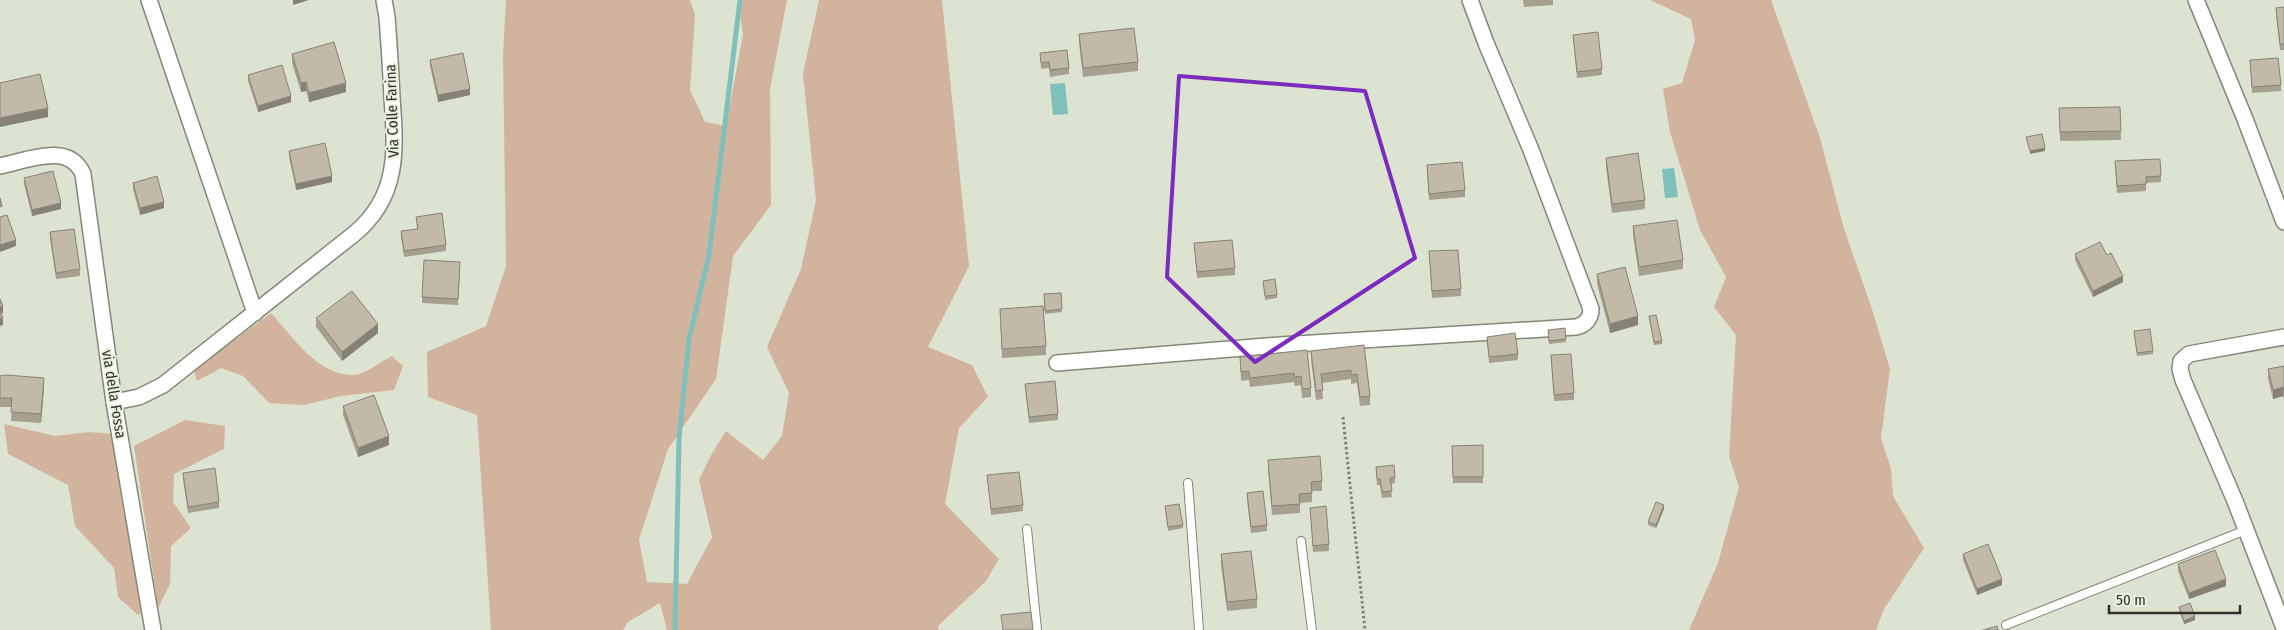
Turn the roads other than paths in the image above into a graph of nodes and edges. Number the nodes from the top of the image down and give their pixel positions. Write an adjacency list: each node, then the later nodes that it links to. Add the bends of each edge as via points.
1 (149, 0): 7 (street)
2 (384, 0): 7 (street, Via Colle Farina, via 395,143 392,175 387,188 374,214 363,227)
3 (1470, 0): 9 (street, via 1591,309 1585,323 1576,327)
4 (2196, 0): 6 (street)
5 (0, 166): 10 (street, via della Fossa, via 56,154 73,160 82,174)
6 (2284, 222)
7 (255, 312): 10 (street, Via Colle Farina, via 163,385 139,397)
8 (2284, 337): 13 (street, via 2189,354 2181,363 2183,380)
9 (1056, 363)
10 (114, 402): 17 (street, via della Fossa)
11 (1188, 483): 19 (lane)
12 (1027, 529): 18 (lane)
13 (2246, 530): 15 (lane); 16 (street)
14 (1301, 541): 20 (lane)
15 (2006, 625)
16 (2284, 628)
17 (153, 630)
18 (1037, 630)
19 (1199, 630)
20 (1312, 630)

